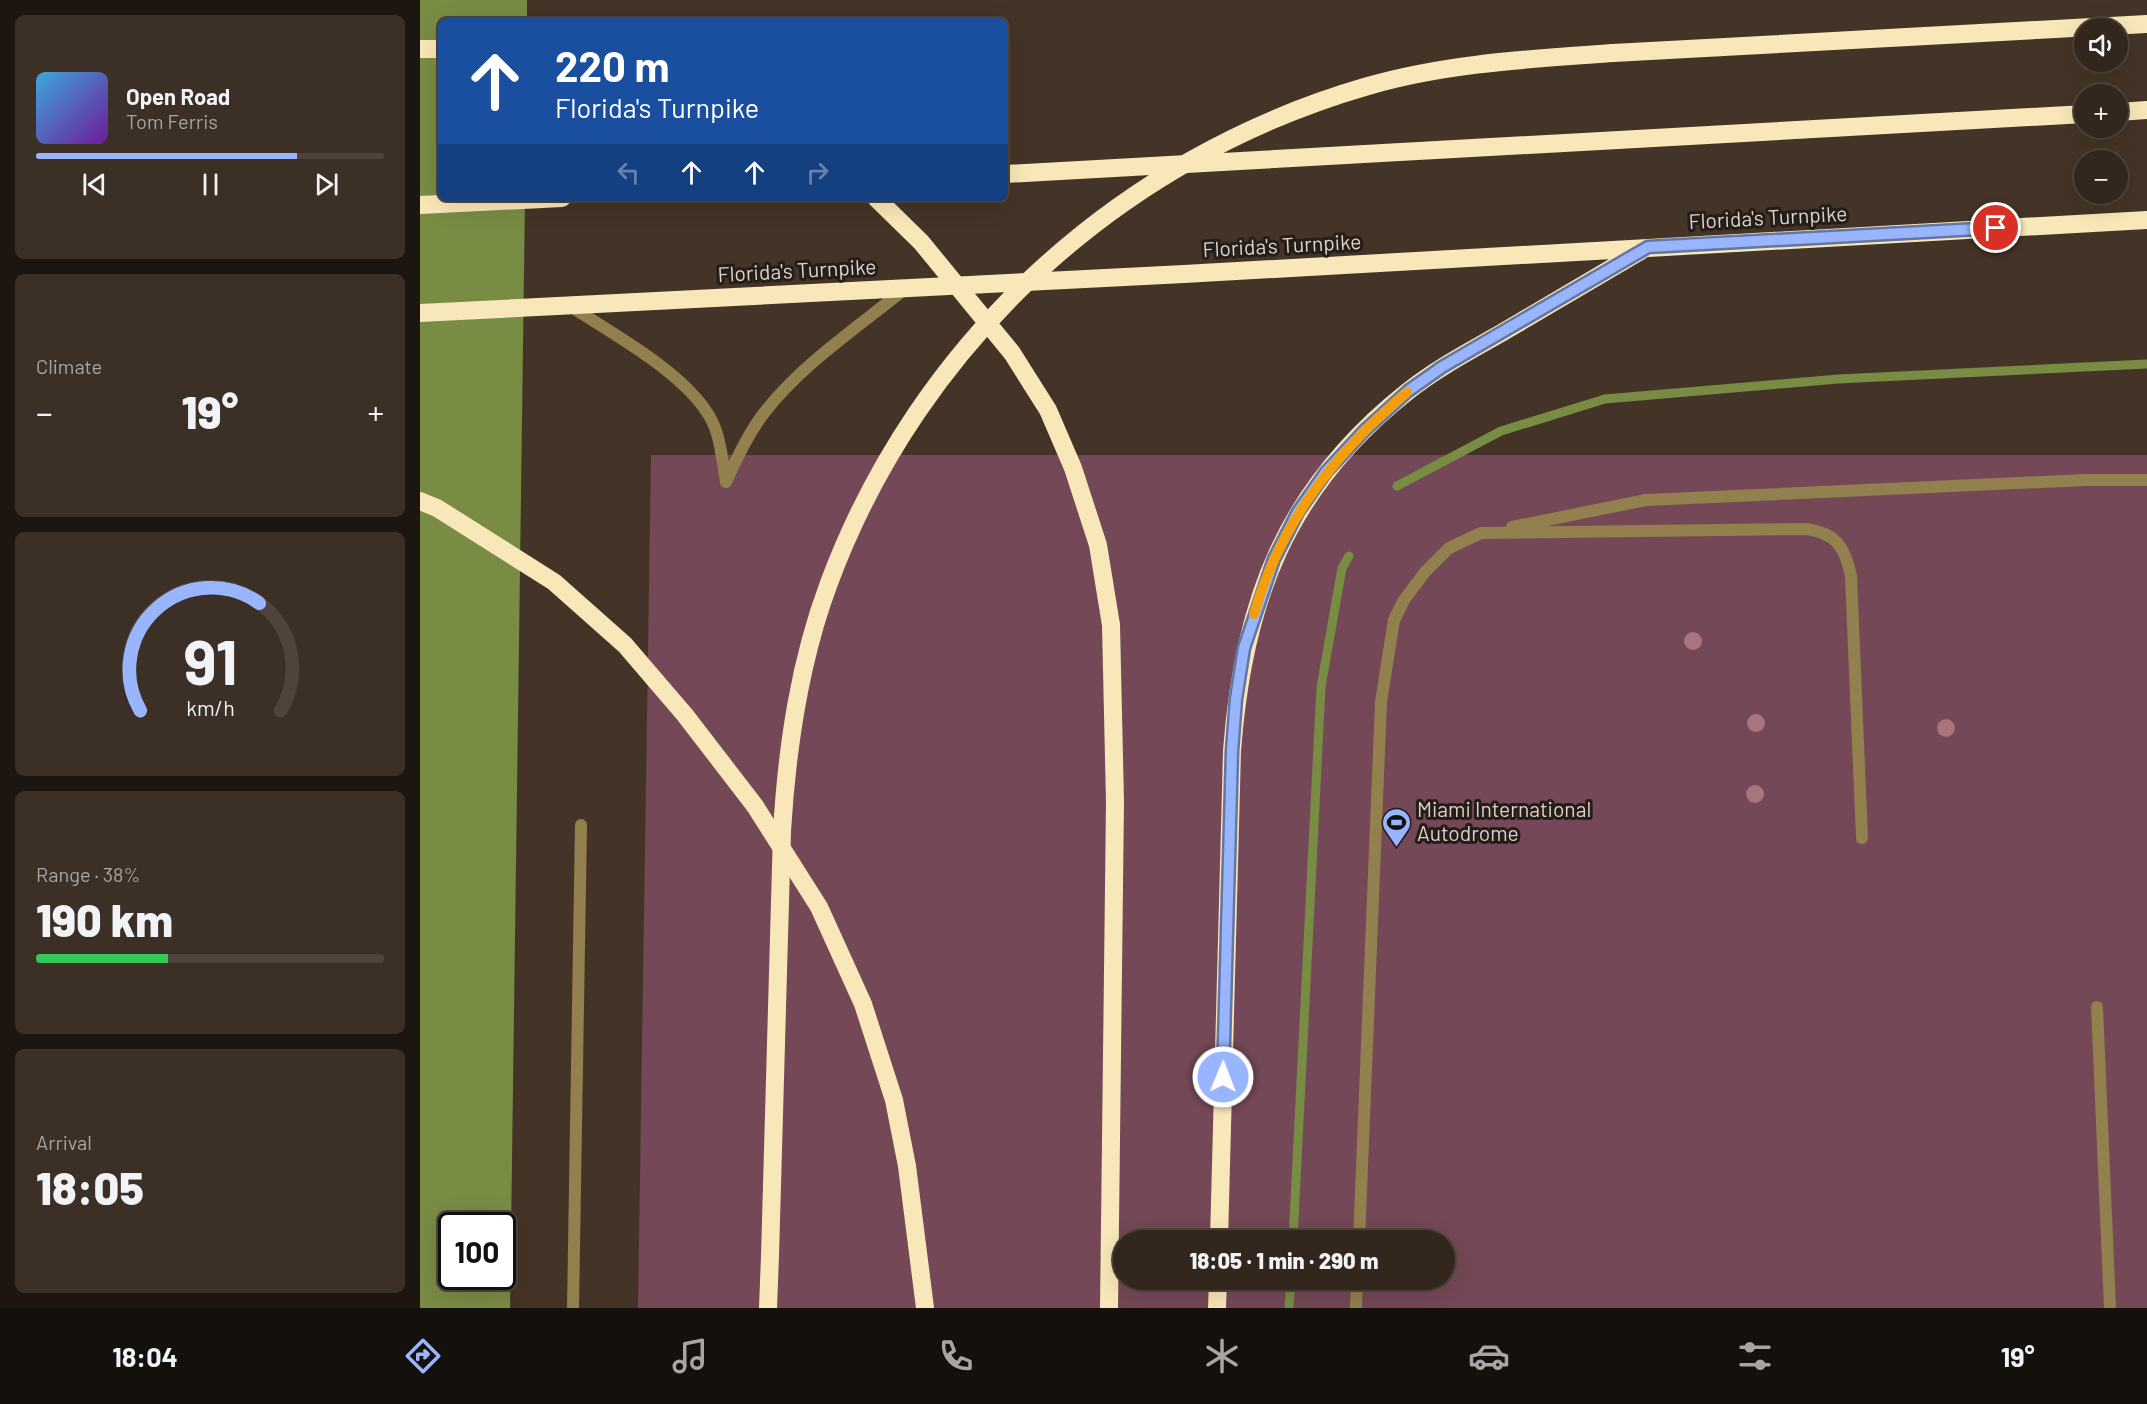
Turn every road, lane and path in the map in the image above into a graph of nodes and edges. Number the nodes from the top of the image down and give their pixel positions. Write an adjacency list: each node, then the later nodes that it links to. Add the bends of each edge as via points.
1 (2147, 24): 27 (highway, bridge, via 1613,53 1437,70 1370,85 1242,133 1163,174 1045,265 966,346 925,400 885,464 828,584 794,709 782,831)
2 (420, 49): 3 (highway)
3 (438, 49)
4 (2147, 110): 5 (highway)
5 (2128, 111)
6 (2074, 115): 7 (highway)
7 (1008, 174)
8 (501, 201): 10 (highway)
9 (879, 201): 29 (highway, bridge, via 921,242 1012,353 1047,410 1073,468 1098,545 1112,625)
10 (420, 205)
11 (2147, 220): 12 (highway, Florida's Turnpike)
12 (1648, 247): 13 (highway, Florida's Turnpike); 22 (highway, via 1442,367 1378,416 1326,472 1298,512 1274,559 1244,648 1236,699)
13 (906, 288): 14 (highway, Florida's Turnpike); 14 (lane, via 786,388 763,414 726,482 711,419 691,390)
14 (570, 306): 15 (highway, Florida's Turnpike)
15 (420, 313)
16 (2147, 480): 18 (lane, via 1646,501)
17 (420, 501): 28 (highway, via 554,582 625,645 685,715 754,806 819,907 863,1004 896,1111)
18 (1481, 533): 20 (lane, via 1806,529 1832,537 1846,554 1851,576); 23 (lane, via 1449,549 1425,572 1394,620 1389,644 1377,776)
19 (580, 825): 26 (lane)
20 (1862, 838)
21 (2097, 1007): 32 (lane)
22 (1219, 1230)
23 (1359, 1230)
24 (1218, 1290): 30 (highway)
25 (1357, 1290): 31 (lane)
26 (573, 1308)
27 (768, 1308)
28 (925, 1308)
29 (1109, 1308)
30 (1217, 1308)
31 (1356, 1308)
32 (2110, 1308)

